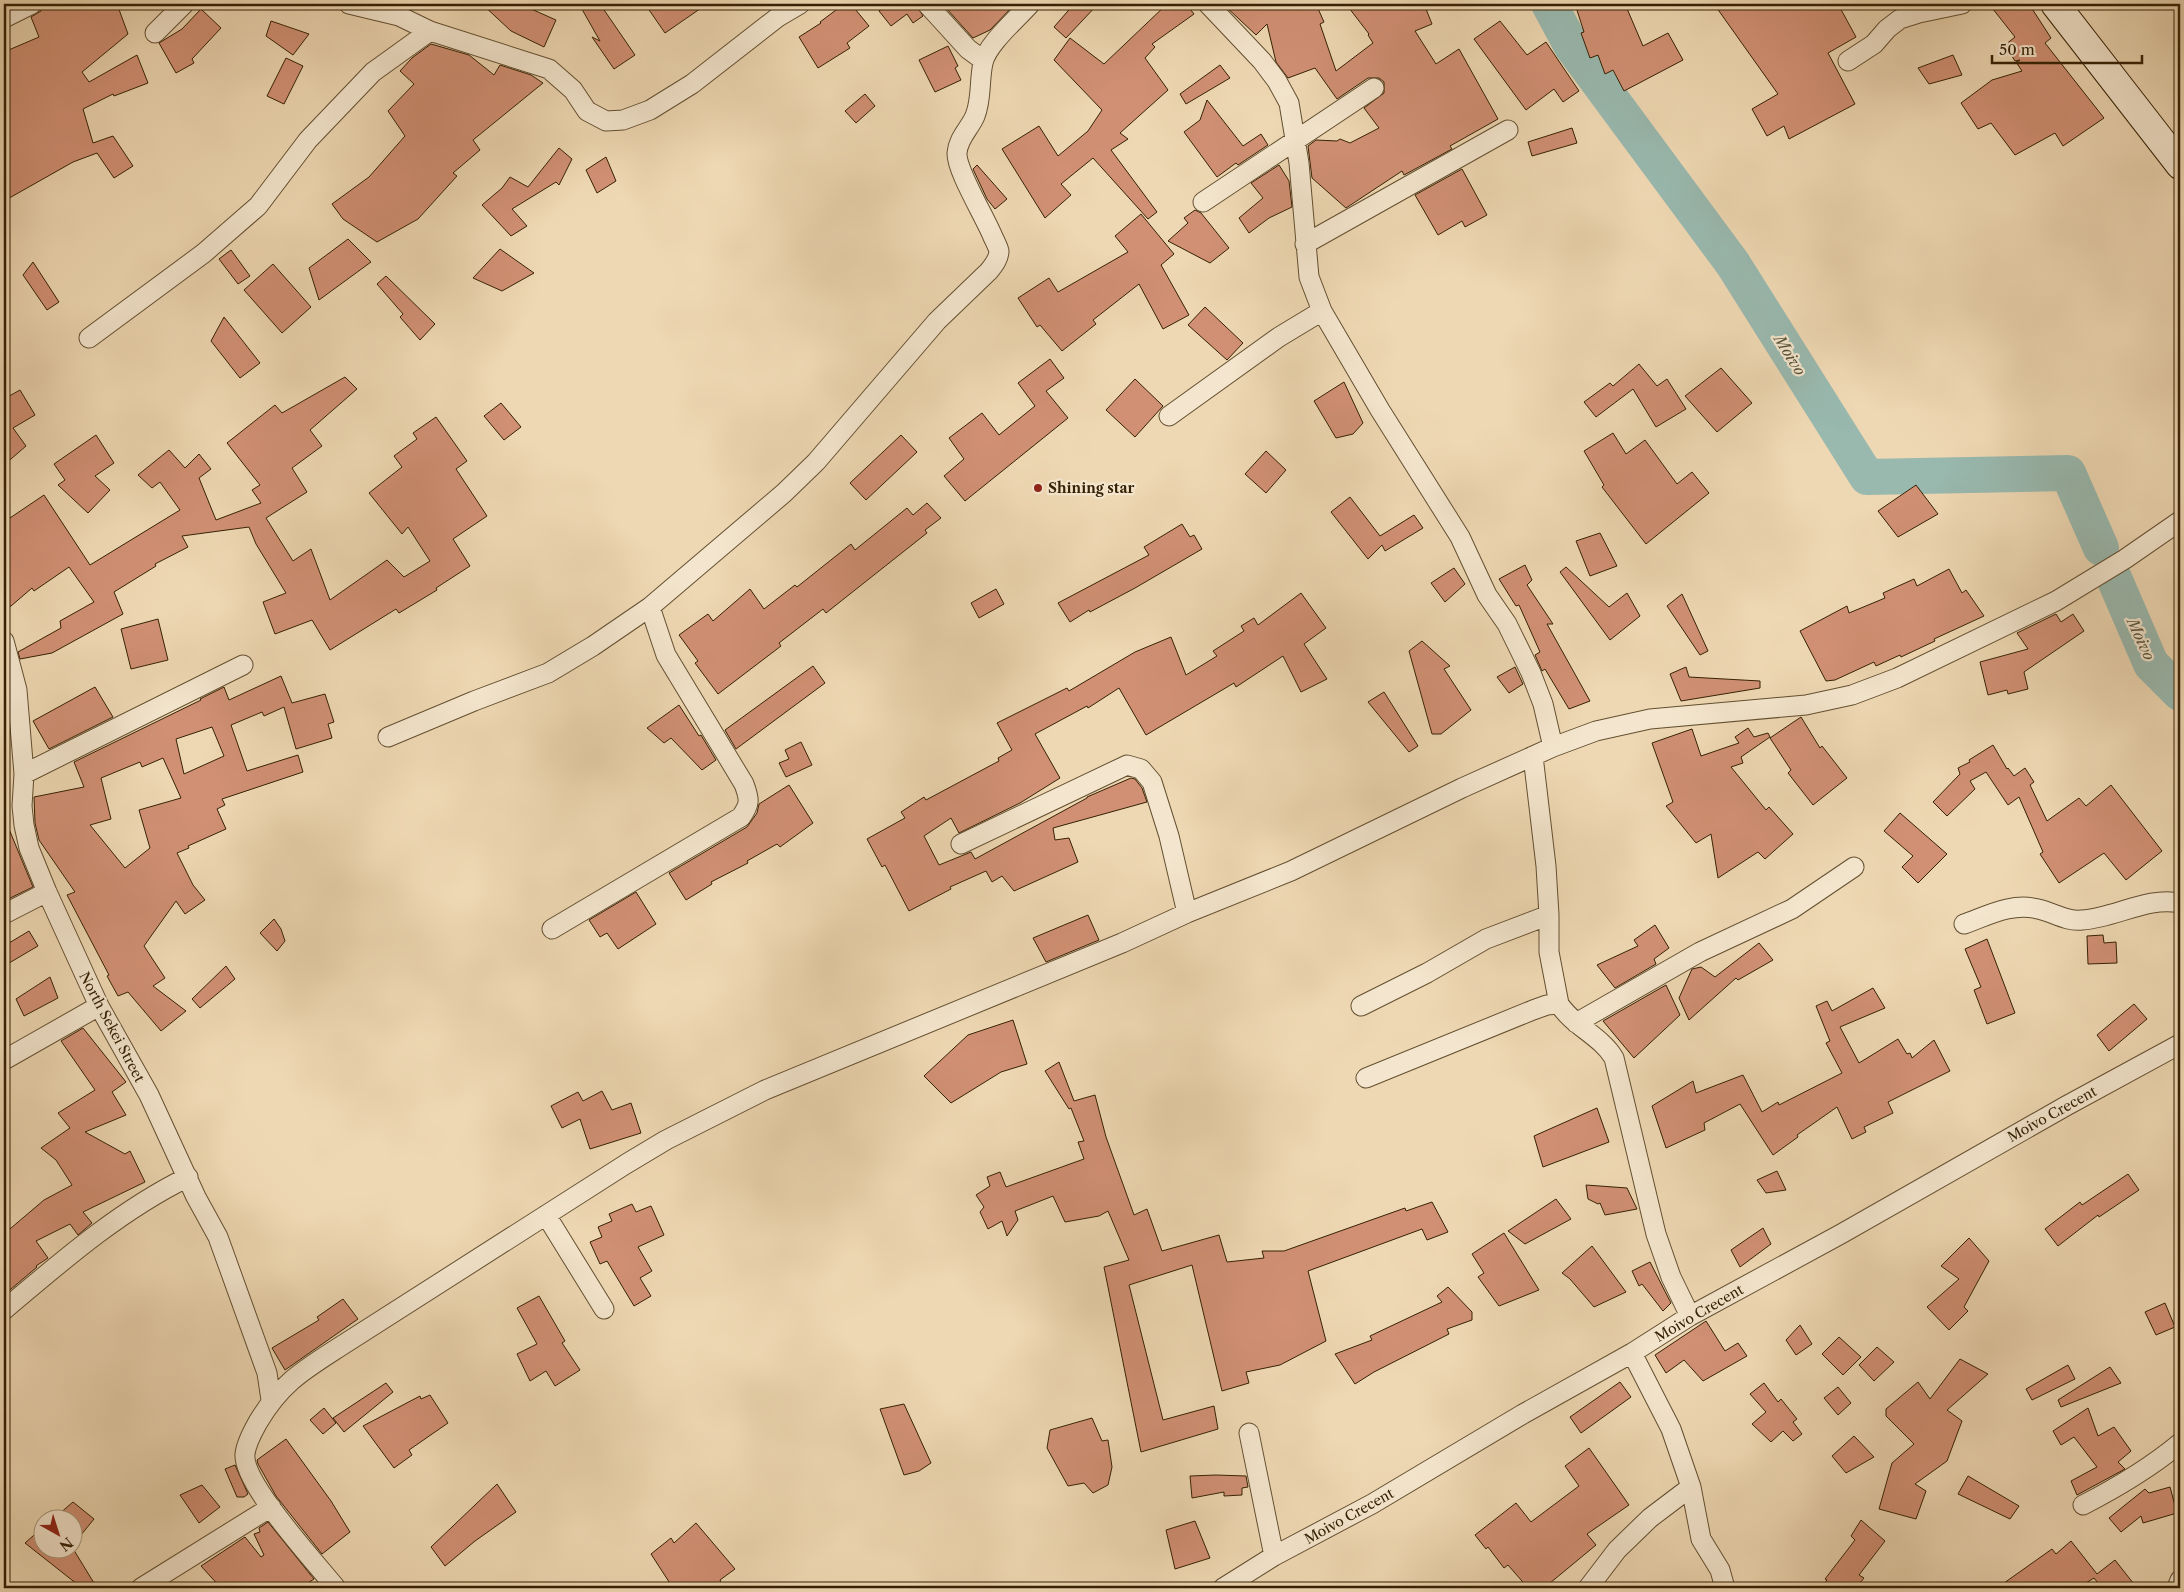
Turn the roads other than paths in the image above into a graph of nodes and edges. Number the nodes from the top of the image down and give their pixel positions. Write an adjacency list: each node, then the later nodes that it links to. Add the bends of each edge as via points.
1 (32, 4): 10 (street)
2 (184, 4): 12 (street)
3 (349, 4): 11 (street, via 398,16)
4 (800, 4): 11 (street, via 692,84 650,110 623,120 606,121 587,111 573,90 549,69)
5 (927, 4): 13 (street, via 968,49)
6 (1030, 4): 13 (street)
7 (1208, 4): 17 (street, via 1277,81 1289,103)
8 (1962, 4): 14 (street, via 1900,19 1874,44)
9 (2055, 4): 18 (street)
10 (4, 18)
11 (430, 31): 22 (street, via 374,72 308,140 258,206 204,253)
12 (155, 33)
13 (983, 60): 25 (street, via 975,116 959,142 957,153 964,177 999,251 996,262 937,321 816,462)
14 (1848, 61)
15 (1374, 88): 17 (street)
16 (1508, 130): 20 (street)
17 (1295, 140): 19 (street); 20 (street)
18 (2180, 165)
19 (1203, 202)
20 (1305, 244): 21 (street, via 1309,277)
21 (1322, 312): 23 (street, via 1279,337); 29 (street, via 1460,537 1537,689)
22 (90, 338)
23 (1169, 416)
24 (2180, 521): 29 (street, via 2056,600 1897,678 1852,695 1806,705 1650,719 1596,731)
25 (650, 607): 28 (street, via 548,673); 40 (street, via 666,655 744,784 748,806 741,818)
26 (4, 641): 31 (street, North Sekei Street, via 17,690)
27 (243, 665): 31 (street)
28 (388, 737)
29 (1553, 747): 30 (street)
30 (1533, 756): 36 (street, via 1291,871); 38 (street)
31 (24, 774): 34 (street, North Sekei Street, via 24,824 29,848)
32 (961, 844): 36 (street, via 1127,765 1141,770 1152,782)
33 (1854, 867): 44 (street, via 1792,909 1700,952)
34 (47, 892): 37 (street); 42 (street, North Sekei Street)
35 (2180, 903): 39 (street, via 2151,903 2079,921 2037,908 2007,908)
36 (1187, 913): 49 (street, via 1122,943 765,1090 666,1140)
37 (4, 914)
38 (1550, 915): 41 (street, via 1549,952); 43 (street, via 1486,939)
39 (1964, 924)
40 (552, 929)
41 (1559, 1004): 44 (street); 47 (street, via 1533,1010)
42 (98, 1006): 46 (street); 48 (street, North Sekei Street, via 149,1095)
43 (1361, 1006)
44 (1576, 1023): 52 (street, via 1614,1058 1656,1234)
45 (2180, 1044): 52 (street, Moivo Crecent)
46 (4, 1060)
47 (1366, 1078)
48 (188, 1177): 51 (street, via 156,1192 97,1232); 54 (street, North Sekei Street, via 218,1237 267,1373)
49 (546, 1215): 50 (street); 54 (street, via 296,1375)
50 (604, 1309)
51 (4, 1310)
52 (1690, 1316): 53 (street, Moivo Crecent)
53 (1632, 1353): 57 (street, via 1670,1430); 60 (street, Moivo Crecent, via 1372,1504)
54 (271, 1400): 59 (street, via 251,1434 245,1454 252,1479)
55 (1249, 1433): 60 (street)
56 (2180, 1443): 58 (street, via 2146,1469)
57 (1691, 1487): 65 (street, via 1617,1550); 66 (street, via 1702,1539 1720,1570)
58 (2083, 1504)
59 (271, 1507): 62 (street); 63 (street)
60 (1274, 1556): 64 (street, Moivo Crecent)
61 (2180, 1580): 67 (street)
62 (141, 1588)
63 (336, 1588)
64 (1223, 1588)
65 (1588, 1588)
66 (1725, 1588)
67 (2177, 1588)

